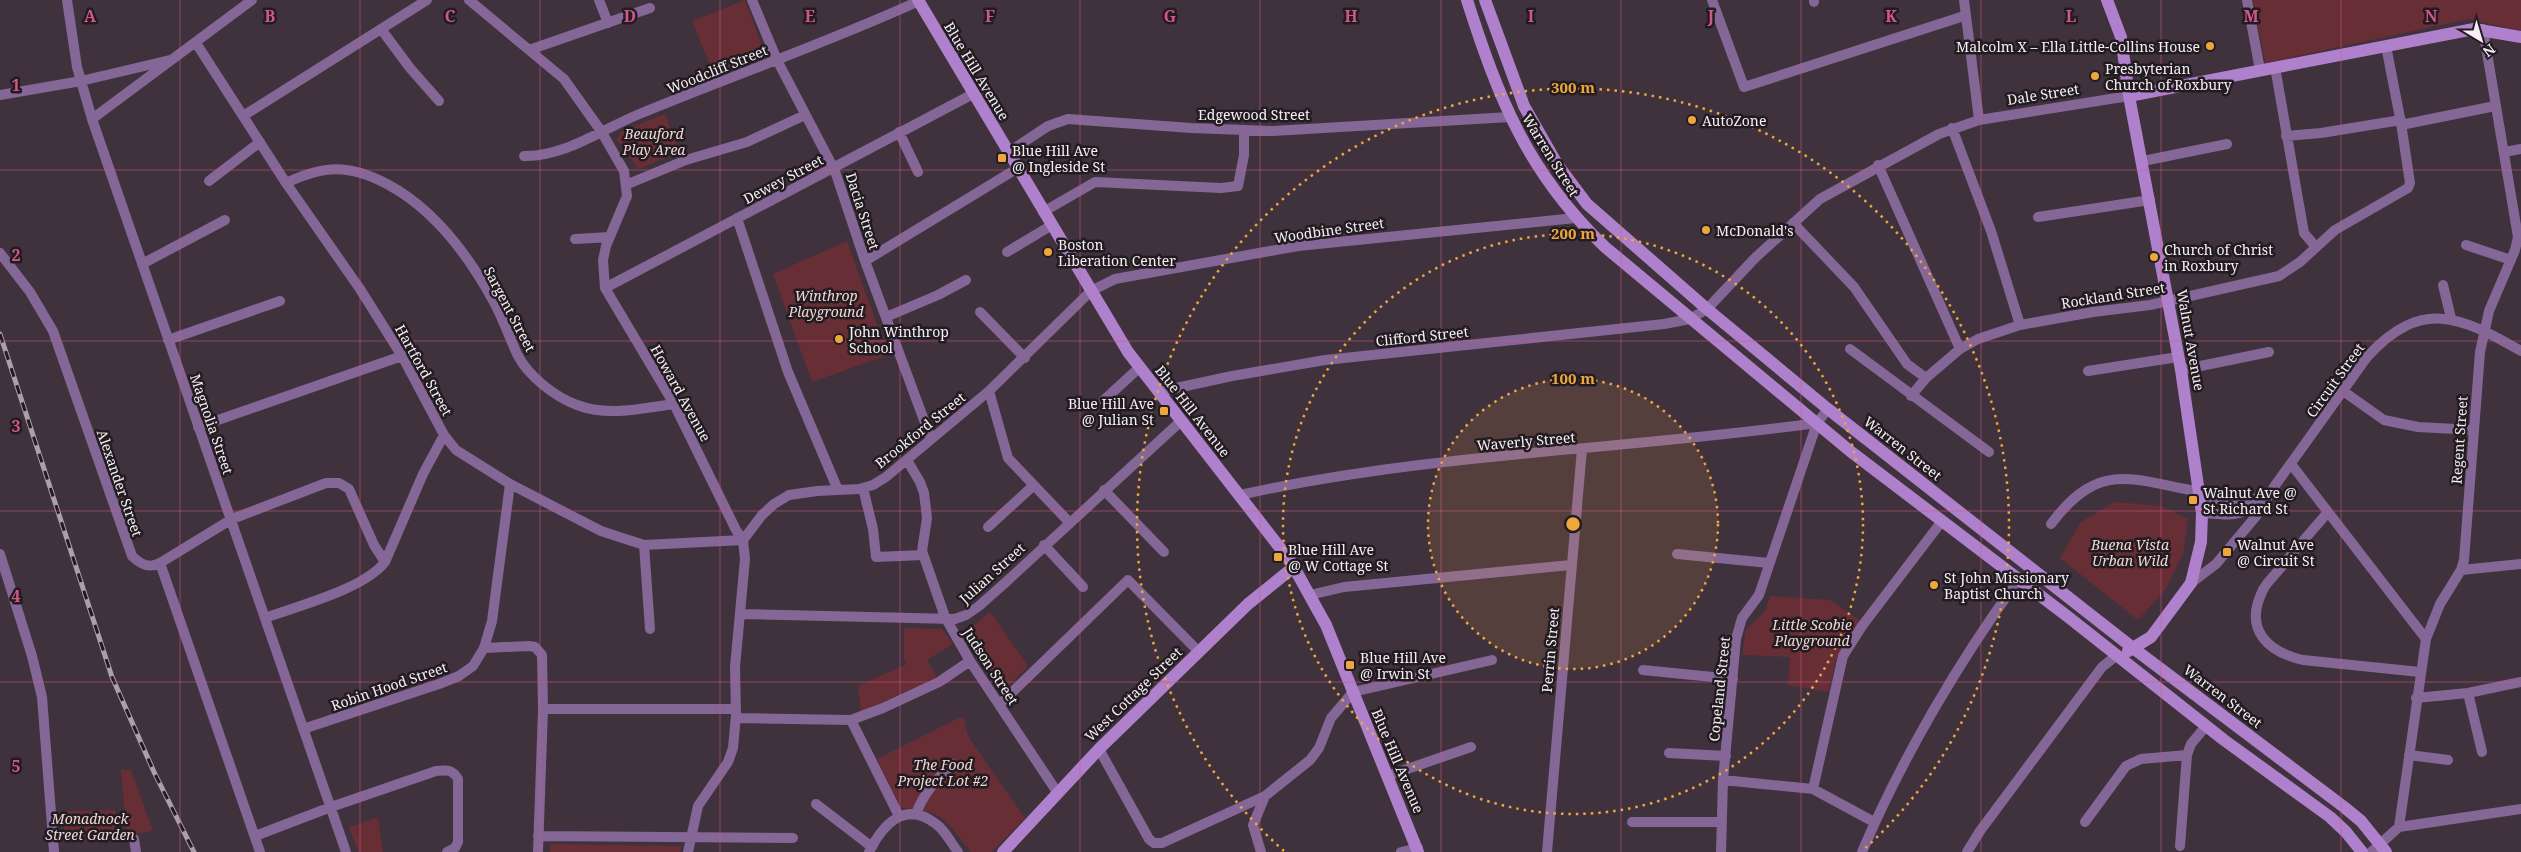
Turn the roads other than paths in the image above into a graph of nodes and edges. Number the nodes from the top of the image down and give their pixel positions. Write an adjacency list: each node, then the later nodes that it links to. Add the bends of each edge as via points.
1 (67, 0): 27 (street, Magnolia Street)
2 (252, 0): 20 (street)
3 (427, 0): 17 (street)
4 (469, 0): 22 (street)
5 (599, 0): 16 (street)
6 (752, 0): 24 (street, Dacia Street)
7 (919, 0): 24 (street, Woodcliff Street); 28 (main road, Blue Hill Avenue)
8 (1467, 0): 35 (main road, Warren Street, via 1492,77)
9 (1485, 0): 82 (main road, Warren Street, via 1524,106 1565,176 1587,204)
10 (1712, 0): 15 (street, via 1744,87)
11 (1964, 0): 15 (street)
12 (2108, 0): 30 (main road, Walnut Avenue, via 2121,37)
13 (2247, 0): 26 (street)
14 (650, 8): 16 (street)
15 (1964, 16): 37 (street)
16 (608, 23): 22 (street)
17 (382, 29): 31 (street); 34 (street)
18 (2483, 29): 19 (main road, Dale Street); 21 (main road, Dale Street, via 2474,28); 32 (street, Regent Street)
19 (2521, 37)
20 (196, 43): 23 (street); 34 (street, Hartford Street)
21 (2386, 46): 25 (main road, Dale Street); 38 (street, Rockland Street)
22 (529, 50): 41 (street, via 564,79)
23 (174, 59): 27 (street); 36 (street)
24 (777, 60): 33 (street, Dacia Street); 41 (street, Woodcliff Street)
25 (2275, 67): 26 (main road, Dale Street); 43 (street)
26 (2260, 70): 30 (main road, Dale Street)
27 (81, 81): 29 (street); 36 (street, Magnolia Street)
28 (973, 94): 42 (street, Dewey Street); 47 (main road, Blue Hill Avenue)
29 (0, 95)
30 (2129, 96): 37 (street, Dale Street); 50 (main road, Walnut Avenue)
31 (439, 101)
32 (2495, 106): 38 (street); 48 (street, Regent Street)
33 (805, 115): 52 (street, Dacia Street); 57 (street, via 747,142 686,160)
34 (243, 116): 44 (street, Hartford Street)
35 (1510, 117): 40 (street, Edgewood Street); 63 (main road, Warren Street, via 1546,180)
36 (92, 119): 75 (street, Magnolia Street)
37 (1979, 120): 39 (street, Dale Street)
38 (2401, 122): 43 (street); 70 (street, Rockland Street, via 2410,183 2408,188 2335,230)
39 (1952, 128): 51 (street, Dale Street); 87 (street, via 1991,231)
40 (1244, 130): 47 (street, Edgewood Street, via 1068,119 1048,126); 60 (street, via 1244,155 1238,186 1095,182)
41 (601, 131): 49 (street, Woodcliff Street, via 556,151); 57 (street)
42 (898, 132): 52 (street, Dewey Street); 54 (street)
43 (2286, 136): 70 (street, via 2304,233)
44 (260, 142): 55 (street); 56 (street, Hartford Street)
45 (2227, 144): 50 (street)
46 (2521, 149): 48 (street)
47 (1008, 152): 53 (main road, Blue Hill Avenue)
48 (2505, 152): 59 (street, Regent Street)
49 (524, 156)
50 (2142, 161): 58 (main road, Walnut Avenue)
51 (1878, 165): 65 (street, Dale Street, via 1820,199); 91 (street)
52 (833, 167): 62 (street, Dewey Street); 73 (street, Dacia Street)
53 (1018, 168): 60 (main road, Blue Hill Avenue); 73 (street)
54 (918, 172)
55 (209, 182)
56 (286, 183): 94 (street, Hartford Street); 105 (street, Sargent Street, via 321,169 366,173 404,193 424,208 476,272 496,306 518,356 528,369 561,397 578,406 606,411)
57 (628, 184): 67 (street, Howard Avenue, via 626,205)
58 (2150, 200): 61 (street); 81 (main road, Walnut Avenue)
59 (2518, 209): 74 (street, Regent Street, via 2518,237)
60 (1043, 212): 66 (main road, Blue Hill Avenue)
61 (2038, 217)
62 (738, 218): 78 (street, Dewey Street); 121 (street, via 788,372)
63 (1575, 218): 79 (street, Woodbine Street, via 1298,246 1115,279); 86 (main road, Warren Street)
64 (225, 220): 75 (street)
65 (1794, 223): 82 (street, Dale Street, via 1755,258); 99 (street, via 1854,287 1906,364)
66 (1052, 225): 71 (street); 79 (main road, Blue Hill Avenue)
67 (610, 237): 68 (street); 78 (street, Howard Avenue, via 603,260)
68 (575, 239)
69 (2466, 245): 74 (street)
70 (2315, 246): 81 (street, Rockland Street, via 2300,262 2279,276)
71 (1008, 252)
72 (0, 253): 140 (street, Alexander Street, via 30,292 53,332 132,556 147,566)
73 (865, 260): 84 (street, Dacia Street)
74 (2511, 260): 88 (street, Regent Street)
75 (142, 264): 89 (street, Magnolia Street)
76 (966, 280): 84 (street)
77 (2443, 285): 85 (street)
78 (605, 288): 105 (street, Howard Avenue)
79 (1091, 291): 95 (street, Brookford Street); 97 (main road, Blue Hill Avenue)
80 (280, 301): 89 (street)
81 (2169, 301): 87 (street, Rockland Street); 96 (main road, Walnut Avenue)
82 (1707, 309): 86 (street, Dale Street); 106 (main road, Warren Street)
83 (980, 312): 95 (street)
84 (886, 317): 112 (street, Dacia Street)
85 (2450, 318): 88 (street, Circuit Street); 101 (street, Circuit Street, via 2419,321 2387,337 2367,357)
86 (1690, 319): 102 (street, Clifford Street, via 1325,360); 108 (main road, Warren Street)
87 (2020, 325): 91 (street, Rockland Street, via 1978,339)
88 (2484, 329): 92 (street, Circuit Street); 110 (street, Regent Street)
89 (168, 340): 109 (street, Magnolia Street)
90 (1850, 349): 103 (street)
91 (1960, 349): 99 (street, Rockland Street)
92 (2521, 351)
93 (2269, 352): 96 (street)
94 (402, 356): 109 (street); 111 (street, Hartford Street)
95 (1025, 358): 100 (street, Brookford Street)
96 (2180, 363): 98 (street); 124 (main road, Walnut Avenue)
97 (1140, 367): 102 (main road, Blue Hill Avenue); 104 (street)
98 (2088, 372)
99 (1926, 378): 103 (street, Rockland Street)
100 (989, 391): 112 (street, Brookford Street); 118 (street, via 1008,458)
101 (2343, 391): 110 (street, via 2384,420 2418,427); 116 (street, Circuit Street)
102 (1158, 392): 107 (main road, Blue Hill Avenue)
103 (1911, 396): 114 (street)
104 (1104, 400)
105 (674, 404): 132 (street, Howard Avenue)
106 (1828, 409): 108 (street, Copeland Street); 156 (main road, Warren Street)
107 (1181, 421): 122 (street, Julian Street); 123 (main road, Blue Hill Avenue)
108 (1817, 424): 113 (street, Waverly Street); 128 (main road, Warren Street); 141 (street, Copeland Street)
109 (198, 427): 127 (street, Magnolia Street)
110 (2474, 430): 145 (street, Regent Street, via 2464,560)
111 (444, 435): 117 (street, Hartford Street, via 465,457); 139 (street, via 423,474)
112 (931, 439): 115 (street, Brookford Street)
113 (1582, 450): 123 (street, Waverly Street, via 1390,468); 142 (street, Perrin Street)
114 (1989, 452)
115 (907, 460): 120 (street, Brookford Street, via 880,481); 138 (street, Judson Street, via 920,482 927,505)
116 (2291, 464): 119 (street, Circuit Street); 126 (street)
117 (510, 484): 133 (street, Hartford Street, via 602,531); 155 (street, Robin Hood Street, via 492,621)
118 (1033, 486): 129 (street); 131 (street)
119 (2274, 486): 124 (street, Circuit Street, via 2251,502 2240,504); 125 (street, Circuit Street, via 2250,510 2231,514); 147 (street, Circuit Street, via 2257,515 2216,564)
120 (863, 488): 121 (street, Brookford Street); 138 (street, via 876,557)
121 (838, 490): 132 (street, Brookford Street, via 789,496 762,514)
122 (1104, 490): 129 (street, Julian Street); 135 (street)
123 (1240, 494): 144 (main road, Blue Hill Avenue)
124 (2201, 495): 125 (main road, Walnut Avenue); 130 (street, Circuit Street, via 2120,477 2104,480 2076,495)
125 (2202, 512): 147 (main road, Walnut Avenue, via 2200,542)
126 (2328, 512): 154 (street); 162 (street, via 2262,591 2256,623 2260,634 2269,646 2286,656)
127 (232, 519): 139 (street, via 326,483 340,483 349,489); 140 (street); 152 (street, Magnolia Street)
128 (1942, 521): 146 (main road, Warren Street); 185 (street, via 1842,656)
129 (1069, 522): 134 (street, Julian Street)
130 (2051, 524)
131 (988, 527)
132 (743, 540): 133 (street, Hartford Street); 150 (street, Howard Avenue)
133 (644, 545): 153 (street)
134 (1044, 545): 148 (street); 151 (street, Julian Street, via 972,610 955,618)
135 (1164, 552)
136 (0, 554): 208 (street, via 42,697)
137 (1677, 554): 141 (street)
138 (923, 555): 151 (street, Judson Street)
139 (385, 562): 152 (street, via 368,578)
140 (160, 563): 198 (street)
141 (1769, 563): 163 (street, Copeland Street, via 1760,595 1742,618 1736,639)
142 (1571, 565): 149 (street, via 1344,587); 219 (street, Perrin Street)
143 (2521, 566): 145 (street)
144 (1294, 567): 149 (main road, Blue Hill Avenue); 157 (main road, West Cottage Street)
145 (2460, 570): 154 (street, Regent Street, via 2440,604)
146 (2019, 579): 158 (main road, Warren Street); 195 (street, via 1984,626 1922,730)
147 (2191, 583): 156 (main road, Walnut Avenue, via 2152,637)
148 (1083, 587)
149 (1310, 595): 165 (main road, Blue Hill Avenue)
150 (741, 614): 151 (street, Julian Street); 170 (street, Howard Avenue, via 735,667)
151 (945, 617): 160 (street, Judson Street)
152 (265, 618): 173 (street, Magnolia Street)
153 (650, 629)
154 (2426, 640): 162 (street, Regent Street)
155 (484, 648): 169 (street, via 529,646 539,650 542,655); 173 (street, Robin Hood Street, via 473,666 459,676)
156 (2133, 648): 158 (main road, Walnut Avenue); 206 (main road, Warren Street, via 2361,821)
157 (1198, 652): 168 (street, via 1128,580); 175 (main road, West Cottage Street)
158 (2116, 656): 172 (main road, Warren Street); 222 (street, via 2102,667)
159 (1492, 660): 165 (street)
160 (970, 661): 168 (street, Judson Street); 171 (street, via 939,682)
161 (1643, 670): 163 (street)
162 (2420, 672): 167 (street, Regent Street)
163 (1733, 678): 180 (street, Copeland Street)
164 (2521, 682): 166 (street)
165 (1353, 692): 183 (main road, Blue Hill Avenue); 187 (street, via 1331,718 1310,760)
166 (2468, 693): 167 (street); 176 (street)
167 (2416, 698): 179 (street, Regent Street)
168 (1000, 704): 186 (street, Judson Street)
169 (543, 710): 170 (street); 199 (street)
170 (736, 713): 171 (street); 200 (street, Howard Avenue, via 734,748 698,806)
171 (851, 720): 192 (street)
172 (2206, 726): 178 (street, via 2191,744); 223 (main road, Warren Street, via 2330,817)
173 (303, 729): 189 (street, Magnolia Street)
174 (1471, 747): 183 (street)
175 (1098, 749): 186 (main road, West Cottage Street); 204 (street)
176 (2482, 752)
177 (1669, 753): 180 (street)
178 (2187, 755): 196 (street, via 2141,759 2126,766); 203 (street)
179 (2409, 755): 181 (street); 197 (street, Regent Street)
180 (1726, 756): 184 (street, Copeland Street)
181 (2448, 760)
182 (952, 764): 191 (street, via 938,778)
183 (1388, 776): 207 (main road, Blue Hill Avenue)
184 (1724, 780): 185 (street); 194 (street, Copeland Street)
185 (1813, 789): 195 (street)
186 (1058, 792): 216 (main road, West Cottage Street)
187 (1265, 796): 204 (street); 217 (street, via 1254,825)
188 (816, 804): 205 (street)
189 (331, 807): 198 (street); 211 (street, Magnolia Street); 212 (street, via 436,771 454,772 458,779 458,842)
190 (2521, 809): 197 (street)
191 (916, 814): 192 (street); 215 (street, via 938,824)
192 (899, 816): 205 (street, via 883,827)
193 (1632, 822): 194 (street)
194 (1721, 822): 220 (street, Copeland Street)
195 (1874, 822): 221 (street)
196 (2085, 822)
197 (2399, 827): 206 (street)
198 (255, 836): 210 (street)
199 (538, 836): 200 (street); 213 (street)
200 (689, 837): 201 (street); 214 (street, Howard Avenue)
201 (793, 838)
202 (134, 839): 209 (street)
203 (2180, 846)
204 (1154, 848)
205 (871, 849)
206 (2379, 849)
207 (1418, 850): 218 (street)
208 (54, 852)
209 (136, 852)
210 (260, 852)
211 (346, 852)
212 (447, 852)
213 (538, 852)
214 (688, 852)
215 (958, 852)
216 (1003, 852)
217 (1261, 852)
218 (1401, 852)
219 (1546, 852)
220 (1721, 852)
221 (1862, 852)
222 (1967, 852)
223 (2362, 852)

